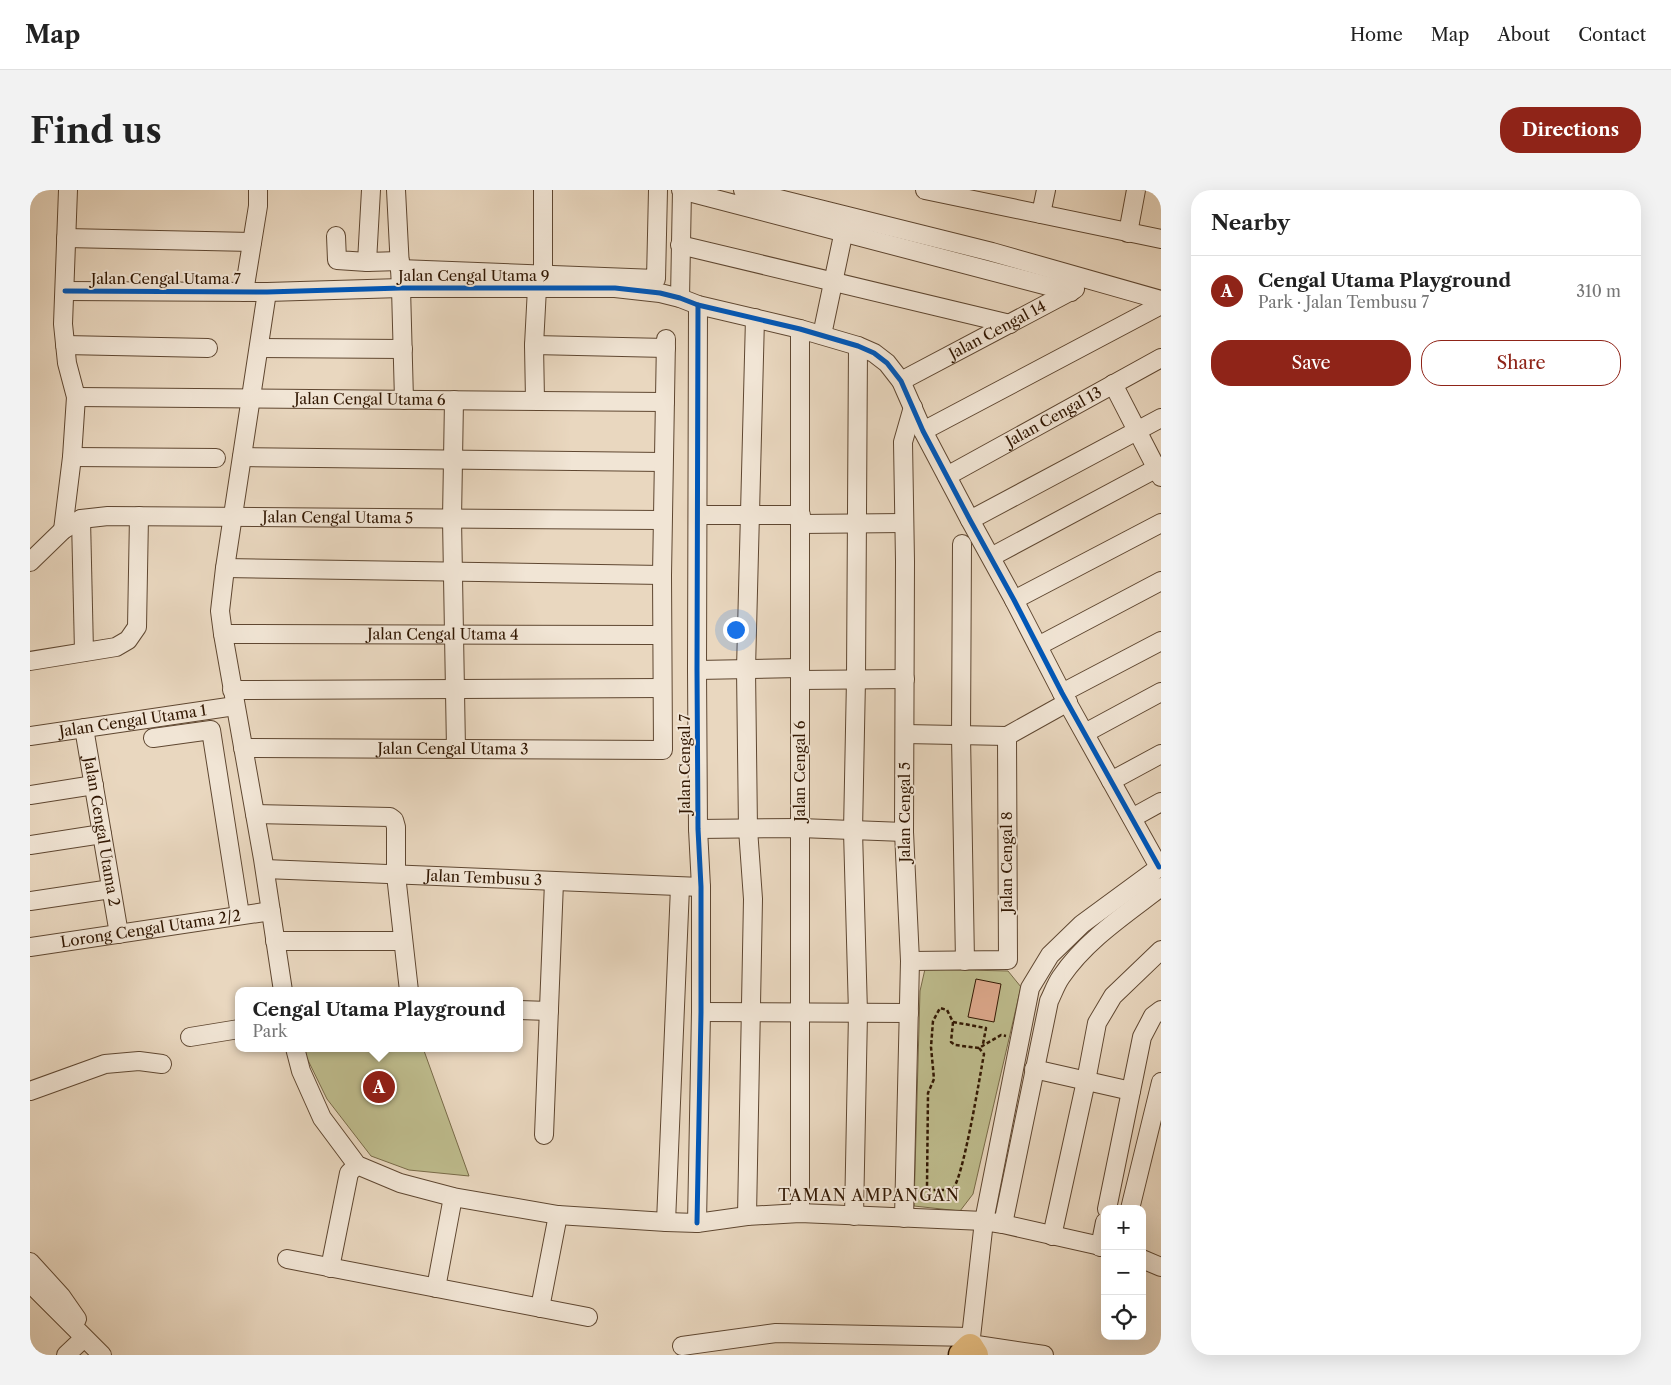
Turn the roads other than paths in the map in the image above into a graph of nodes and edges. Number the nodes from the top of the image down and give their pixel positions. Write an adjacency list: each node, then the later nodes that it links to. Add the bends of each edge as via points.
1 (68, 190): 17 (street)
2 (258, 190): 19 (street)
3 (371, 190): 22 (street)
4 (396, 190): 23 (street)
5 (543, 190): 25 (street)
6 (658, 190): 20 (street)
7 (682, 190): 14 (street); 21 (street)
8 (743, 190): 14 (street)
9 (925, 190): 12 (street)
10 (1046, 190): 13 (street)
11 (1136, 190): 15 (street)
12 (956, 193): 13 (street)
13 (1041, 214): 15 (street)
14 (846, 224): 24 (street); 26 (street); 31 (street)
15 (1128, 233): 18 (street)
16 (336, 236): 22 (street, via 337,260)
17 (66, 238): 19 (street); 28 (street)
18 (1161, 239)
19 (252, 242): 29 (street)
20 (656, 244): 21 (street); 25 (street, via 656,279)
21 (680, 247): 26 (street); 32 (street)
22 (367, 262): 23 (street)
23 (400, 265): 25 (street); 27 (street)
24 (1093, 280): 31 (street, Jalan Cengal 14); 33 (street)
25 (540, 281): 27 (street, Jalan Cengal Utama 9); 32 (street, Jalan Cengal Utama 9, via 660,293); 41 (street)
26 (833, 281): 37 (street); 39 (street)
27 (402, 288): 30 (street, Jalan Cengal Utama 9); 45 (street)
28 (65, 291): 29 (street, Jalan Cengal Utama 7); 40 (street)
29 (244, 292): 30 (street, Jalan Cengal Utama 7)
30 (267, 292): 44 (street)
31 (1071, 292): 37 (street, Jalan Cengal 14)
32 (680, 298): 34 (street, Jalan Cengal Utama 9)
33 (1161, 300)
34 (698, 305): 36 (street, Jalan Cengal Utama 9); 67 (street, Jalan Cengal 7)
35 (1161, 305): 58 (street)
36 (756, 318): 38 (street, Jalan Cengal Utama 9); 66 (street)
37 (1010, 324): 47 (street, Jalan Cengal 14)
38 (800, 329): 39 (street, Jalan Cengal Utama 9); 73 (street, Jalan Cengal 6)
39 (822, 335): 42 (street, Jalan Cengal Utama 9)
40 (65, 345): 43 (street); 49 (street)
41 (534, 345): 53 (street); 54 (street, via 666,344)
42 (858, 346): 47 (street, Jalan Cengal Utama 9, via 887,363); 75 (street)
43 (208, 348)
44 (259, 348): 45 (street); 50 (street)
45 (403, 349): 51 (street)
46 (1161, 358): 48 (street, Jalan Cengal 13)
47 (901, 381): 55 (street, Jalan Cengal Utama 9)
48 (1113, 384): 57 (street); 65 (street, Jalan Cengal 13)
49 (76, 397): 50 (street, Jalan Cengal Utama 6); 59 (street)
50 (251, 398): 51 (street, Jalan Cengal Utama 6); 60 (street)
51 (404, 400): 52 (street, Jalan Cengal Utama 6)
52 (454, 400): 53 (street, Jalan Cengal Utama 6); 62 (street)
53 (535, 400): 54 (street, Jalan Cengal Utama 6)
54 (665, 402): 63 (street)
55 (913, 407): 58 (street, Jalan Cengal Utama 9); 76 (street, Jalan Cengal 5, via 903,442)
56 (1161, 418): 57 (street)
57 (1138, 430): 64 (street); 74 (street)
58 (924, 431): 65 (street, Jalan Cengal Utama 9)
59 (72, 457): 61 (street); 78 (street)
60 (242, 457): 62 (street); 70 (street)
61 (216, 458)
62 (453, 460): 63 (street); 71 (street)
63 (663, 462): 72 (street)
64 (1160, 470): 80 (street)
65 (947, 476): 74 (street, Jalan Cengal Utama 9)
66 (750, 514): 67 (street); 73 (street); 94 (street)
67 (698, 515): 95 (street, Jalan Cengal 7)
68 (139, 516): 69 (street, Jalan Cengal Utama 5); 70 (street, Jalan Cengal Utama 5); 92 (street, via 137,627 128,640 116,646)
69 (81, 518): 78 (street, Jalan Cengal Utama 5); 92 (street)
70 (232, 518): 71 (street, Jalan Cengal Utama 5); 82 (street)
71 (452, 518): 72 (street, Jalan Cengal Utama 5); 83 (street)
72 (662, 520): 84 (street)
73 (801, 520): 75 (street); 96 (street, Jalan Cengal 6)
74 (970, 520): 80 (street, Jalan Cengal Utama 9)
75 (856, 523): 76 (street); 97 (street)
76 (904, 523): 98 (street, Jalan Cengal 5)
77 (1161, 523): 86 (street)
78 (63, 530): 81 (street, Jalan Cengal Utama 5)
79 (962, 544): 108 (street)
80 (991, 557): 86 (street, Jalan Cengal Utama 9)
81 (30, 562)
82 (225, 568): 83 (street); 87 (street, via 220,611)
83 (452, 572): 84 (street); 88 (street)
84 (662, 575): 89 (street)
85 (1161, 581): 91 (street)
86 (1014, 600): 91 (street, Jalan Cengal Utama 9)
87 (223, 634): 88 (street, Jalan Cengal Utama 4); 102 (street)
88 (453, 635): 89 (street, Jalan Cengal Utama 4); 100 (street)
89 (662, 635): 99 (street)
90 (1161, 640): 103 (street)
91 (1038, 646): 103 (street, Jalan Cengal Utama 9)
92 (84, 652): 93 (street)
93 (30, 661)
94 (746, 669): 95 (street); 96 (street); 122 (street)
95 (697, 670): 121 (street, Jalan Cengal 7)
96 (800, 674): 97 (street); 120 (street, Jalan Cengal 6)
97 (856, 679): 98 (street); 123 (street)
98 (905, 679): 106 (street, Jalan Cengal 5)
99 (662, 688): 100 (street, Jalan Cengal Utama 1); 112 (street, Jalan Cengal Utama 3, via 663,750)
100 (454, 689): 102 (street, Jalan Cengal Utama 1); 112 (street)
101 (1161, 692): 105 (street)
102 (234, 698): 104 (street, Jalan Cengal Utama 1); 111 (street)
103 (1065, 698): 105 (street, Jalan Cengal Utama 9); 109 (street)
104 (84, 728): 107 (street, Jalan Cengal Utama 1); 115 (street, Jalan Cengal Utama 2)
105 (1085, 733): 114 (street, Jalan Cengal Utama 9)
106 (905, 734): 108 (street); 124 (street, Jalan Cengal 5)
107 (30, 736)
108 (961, 736): 109 (street); 143 (street)
109 (1007, 736): 143 (street, Jalan Cengal 8, via 1008,960)
110 (153, 738): 137 (street, via 211,730)
111 (243, 748): 112 (street, Jalan Cengal Utama 3); 118 (street)
112 (456, 749)
113 (1161, 754): 114 (street)
114 (1111, 781): 119 (street, Jalan Cengal Utama 9)
115 (94, 786): 116 (street); 125 (street, Jalan Cengal Utama 2)
116 (30, 795)
117 (1161, 802): 119 (street)
118 (255, 814): 128 (street); 129 (street, via 390,817 396,827)
119 (1132, 818): 127 (street, Jalan Cengal Utama 9)
120 (800, 828): 122 (street); 123 (street); 152 (street, Jalan Cengal 6)
121 (698, 829): 122 (street); 132 (street, Jalan Cengal 7)
122 (748, 829): 151 (street, via 753,899)
123 (853, 831): 124 (street); 153 (street)
124 (904, 832): 144 (street, Jalan Cengal 5)
125 (102, 834): 126 (street); 134 (street, Jalan Cengal Utama 2)
126 (30, 845)
127 (1160, 866): 174 (street, via 1082,924 1050,955 1030,988)
128 (265, 869): 129 (street, Jalan Tembusu 3); 136 (street)
129 (396, 874): 130 (street, Jalan Tembusu 3); 140 (street)
130 (554, 882): 131 (street, Jalan Tembusu 3); 149 (street)
131 (680, 886): 132 (street, Jalan Tembusu 3); 175 (street)
132 (701, 887): 150 (street, Jalan Cengal 7)
133 (1161, 887): 159 (street, via 1104,931 1061,977 1049,1001)
134 (112, 889): 135 (street); 138 (street, Jalan Cengal Utama 2)
135 (30, 901)
136 (271, 911): 137 (street, Lorong Cengal Utama 2/2); 139 (street)
137 (240, 915): 138 (street, Lorong Cengal Utama 2/2)
138 (119, 934): 141 (street, Lorong Cengal Utama 2/2)
139 (276, 940): 140 (street); 145 (street)
140 (403, 941): 146 (street)
141 (30, 947)
142 (1161, 950): 160 (street, via 1113,996 1097,1022)
143 (965, 960): 144 (street, Jalan Cengal 8)
144 (910, 961): 154 (street, Jalan Cengal 5)
145 (282, 987)
146 (409, 987)
147 (523, 1010): 149 (street)
148 (1161, 1010): 163 (street, via 1153,1016 1142,1038)
149 (549, 1011): 164 (street)
150 (701, 1012): 151 (street); 176 (street, Jalan Cengal 7)
151 (751, 1012): 152 (street); 171 (street)
152 (802, 1012): 153 (street); 169 (street, Jalan Cengal 6)
153 (858, 1013): 154 (street); 172 (street)
154 (909, 1013): 173 (street, Jalan Cengal 5)
155 (235, 1030): 156 (street)
156 (190, 1037)
157 (296, 1052): 165 (street, via 322,1118)
158 (162, 1064): 162 (street, via 139,1061 105,1064)
159 (1034, 1069): 160 (street); 177 (street)
160 (1086, 1081): 163 (street); 178 (street)
161 (1161, 1082): 168 (street)
162 (30, 1091)
163 (1131, 1091): 167 (street)
164 (544, 1135)
165 (357, 1165): 166 (street, via 400,1183); 184 (street, via 349,1173)
166 (454, 1197): 170 (street); 186 (street)
167 (1109, 1205)
168 (1131, 1205)
169 (800, 1213): 171 (street); 172 (street)
170 (558, 1215): 175 (street); 187 (street)
171 (747, 1216): 176 (street)
172 (854, 1216): 173 (street)
173 (904, 1218): 174 (street)
174 (984, 1221): 177 (street); 191 (street)
175 (666, 1222): 176 (street)
176 (696, 1223)
177 (1003, 1224): 178 (street)
178 (1052, 1236): 179 (street)
179 (1101, 1247)
180 (287, 1259): 184 (street)
181 (1146, 1261): 183 (street)
182 (30, 1262): 189 (street, via 77,1318)
183 (1161, 1267)
184 (330, 1268): 186 (street)
185 (30, 1283): 189 (street)
186 (436, 1288): 187 (street)
187 (540, 1308): 188 (street)
188 (588, 1317)
189 (84, 1338): 192 (street); 193 (street)
190 (682, 1346): 191 (street, via 776,1333)
191 (969, 1349): 194 (street)
192 (66, 1355)
193 (102, 1355)
194 (1044, 1355)

